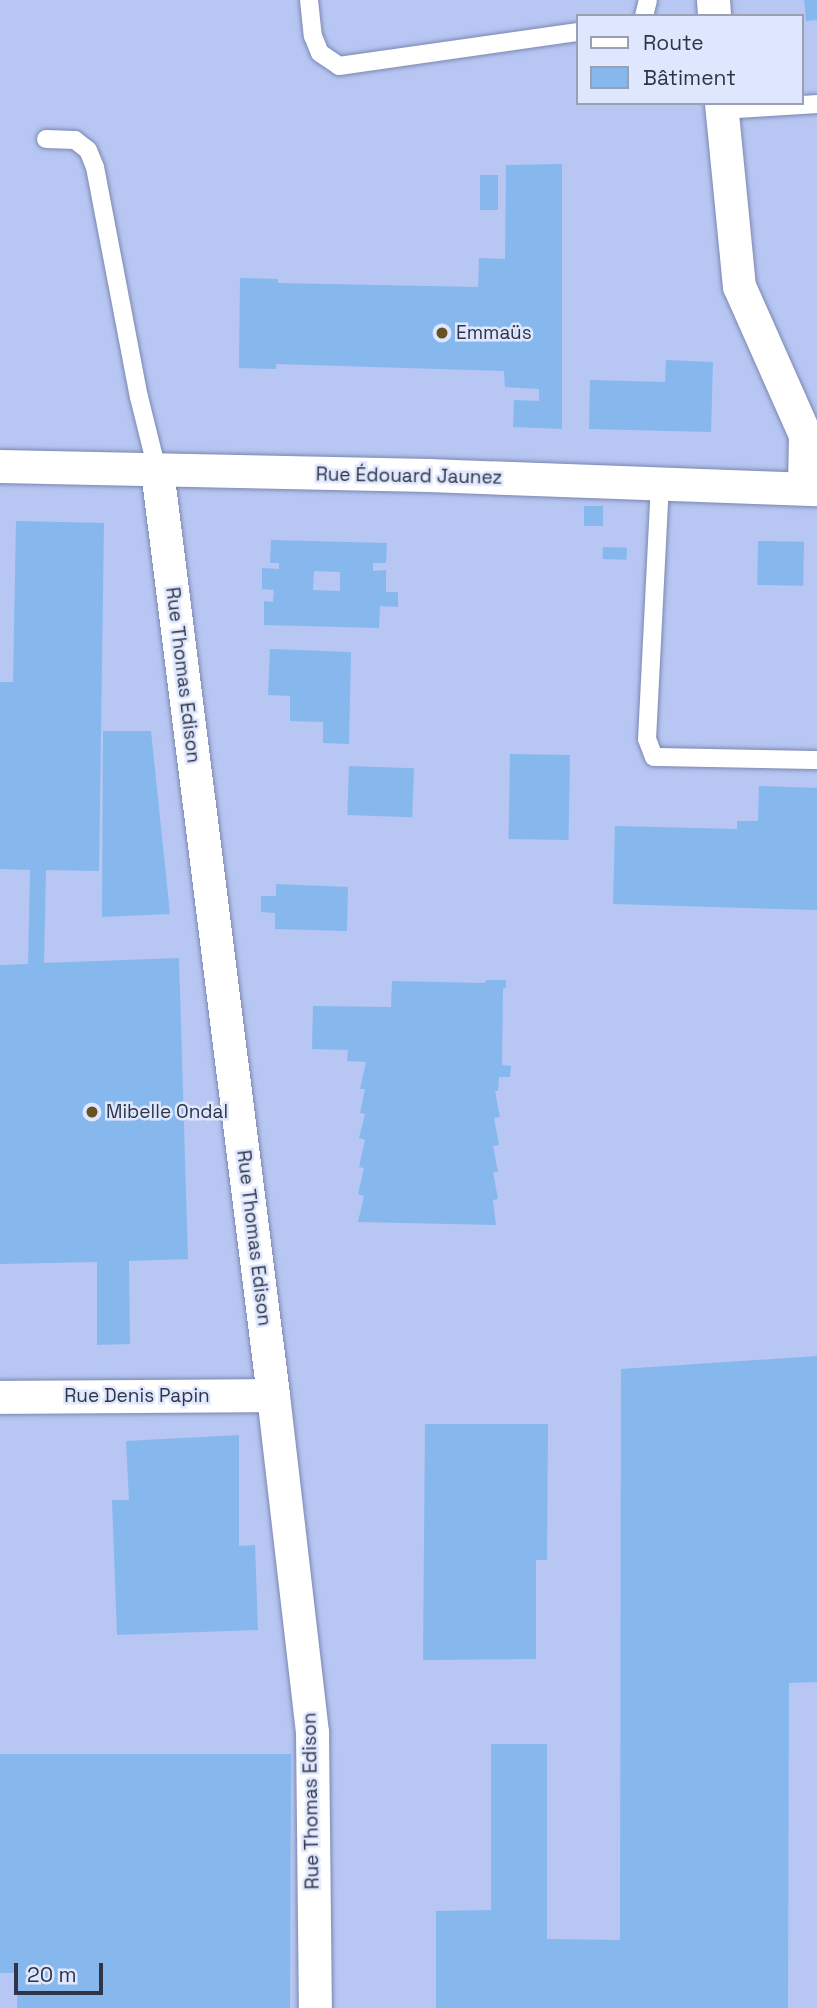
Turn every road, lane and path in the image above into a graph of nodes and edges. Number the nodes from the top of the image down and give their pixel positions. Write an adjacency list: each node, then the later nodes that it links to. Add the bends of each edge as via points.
1 (309, 0): 2 (lane, via 313,36 320,52 339,66)
2 (576, 32)
3 (785, 105): 4 (lane)
4 (722, 107): 6 (street, via 738,286)
5 (46, 139): 8 (lane, via 75,140 88,150 95,167)
6 (811, 432): 10 (street)
7 (0, 466): 8 (street, Rue Édouard Jaunez)
8 (157, 470): 9 (street, Rue Édouard Jaunez); 12 (street, Rue Thomas Edison)
9 (660, 483): 10 (street, Rue Édouard Jaunez); 11 (lane, via 647,738 654,757)
10 (811, 488)
11 (817, 760)
12 (274, 1395): 13 (street, Rue Denis Papin); 14 (street, Rue Thomas Edison, via 312,1732)
13 (0, 1397)
14 (315, 2008)

